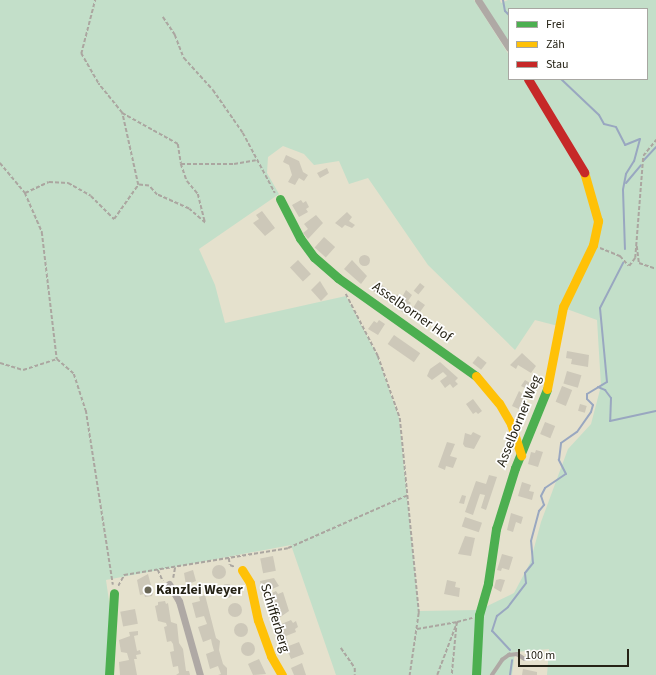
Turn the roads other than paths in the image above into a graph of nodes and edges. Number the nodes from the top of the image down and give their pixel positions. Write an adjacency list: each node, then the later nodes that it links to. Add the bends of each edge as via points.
1 (478, 0): 2 (street)
2 (508, 46)
3 (529, 80): 5 (street, Asselborner Weg, via 584,173 598,221 593,245 563,308 551,380)
4 (280, 199): 5 (street, Asselborner Hof, via 300,238 314,257 338,278 458,361 482,382 499,403 511,424)
5 (521, 455): 13 (street, Asselborner Weg, via 496,529 488,583 479,615)
6 (242, 570): 12 (street, Schifferberg, via 250,583 258,620 270,656)
7 (169, 584): 11 (street, via 179,601)
8 (114, 593): 10 (street)
9 (524, 659): 14 (lane, via 517,654 509,655)
10 (109, 675)
11 (200, 675)
12 (282, 675)
13 (476, 675)
14 (492, 675)

